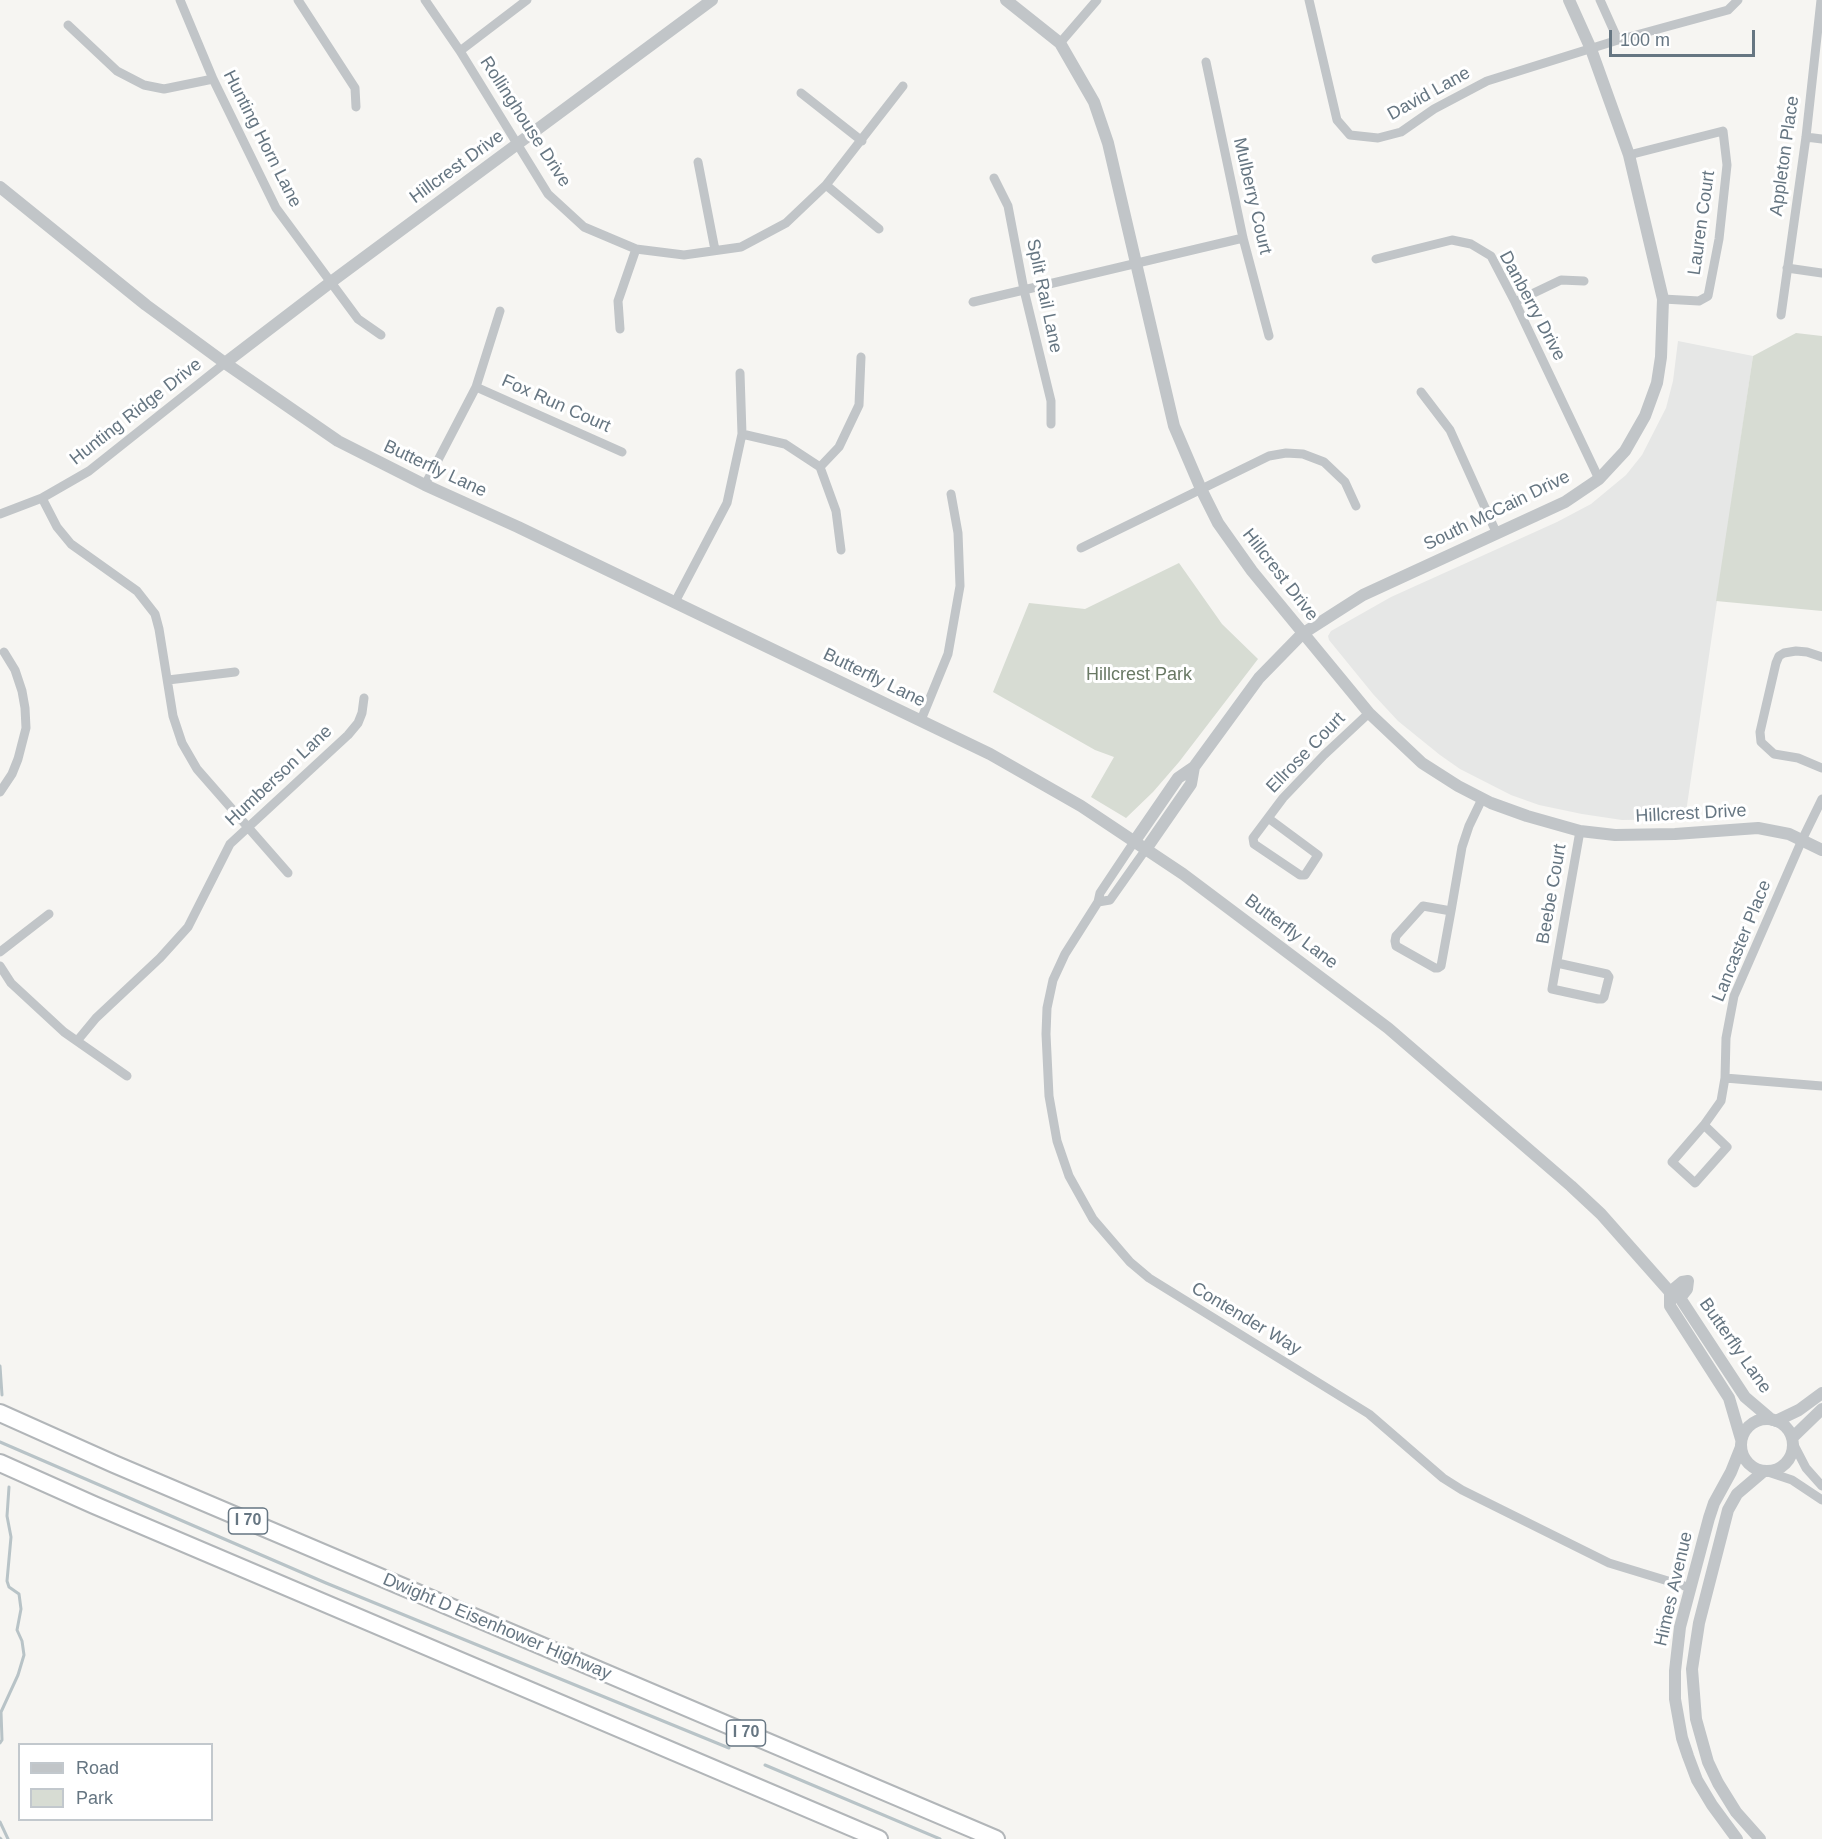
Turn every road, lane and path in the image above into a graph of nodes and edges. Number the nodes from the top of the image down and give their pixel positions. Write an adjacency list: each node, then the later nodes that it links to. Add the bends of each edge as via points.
1 (180, 0): 19 (street, Hunting Horn Lane)
2 (298, 0): 22 (street, via 355,88)
3 (425, 0): 17 (street, Rollinghouse Drive)
4 (527, 0): 17 (street)
5 (712, 0): 26 (street, Hillcrest Drive)
6 (1006, 0): 15 (street, Hillcrest Drive)
7 (1097, 0): 15 (street)
8 (1309, 0): 16 (street, David Lane, via 1337,120 1350,135 1378,138 1401,132 1487,81)
9 (1569, 0): 16 (street, South McCain Drive)
10 (1600, 0): 14 (street)
11 (1738, 0): 14 (street, David Lane, via 1728,10)
12 (1821, 0): 23 (street, Appleton Place)
13 (68, 25): 19 (street, via 117,70 144,85 164,89)
14 (1617, 40): 16 (street, David Lane)
15 (1060, 44): 37 (street, Hillcrest Drive, via 1094,102 1108,142)
16 (1591, 49): 27 (street, South McCain Drive)
17 (460, 51): 26 (street, Rollinghouse Drive)
18 (1206, 62): 33 (street, Mulberry Court)
19 (213, 79): 41 (street, Hunting Horn Lane, via 276,208)
20 (903, 86): 25 (street, Rollinghouse Drive)
21 (801, 93): 25 (street)
22 (356, 107)
23 (1806, 137): 24 (street); 38 (street, Appleton Place)
24 (1822, 139)
25 (862, 141): 30 (street, Rollinghouse Drive)
26 (517, 145): 34 (street, Rollinghouse Drive, via 548,194 584,227); 41 (street, Hillcrest Drive)
27 (1629, 155): 43 (street, South McCain Drive); 43 (street, Lauren Court, via 1723,131 1727,165 1708,296 1699,301)
28 (698, 162): 35 (street)
29 (994, 178): 42 (street, Split Rail Lane, via 1008,206)
30 (826, 185): 32 (street); 35 (street, Rollinghouse Drive, via 786,223 741,247)
31 (0, 187): 52 (street, Butterfly Lane)
32 (879, 229)
33 (1243, 238): 37 (street); 50 (street, Mulberry Court)
34 (636, 249): 35 (street, Rollinghouse Drive, via 684,255); 48 (street, via 618,301)
35 (715, 250)
36 (1376, 259): 45 (street, Danberry Drive, via 1452,240 1471,244 1491,256)
37 (1135, 264): 42 (street); 62 (street, Hillcrest Drive, via 1174,426)
38 (1787, 268): 39 (street); 47 (street, Appleton Place)
39 (1822, 273)
40 (1584, 281): 45 (street, via 1561,280)
41 (331, 282): 49 (street, Hunting Horn Lane, via 358,320); 52 (street, Hillcrest Drive)
42 (1024, 290): 44 (street); 56 (street, Split Rail Lane, via 1051,401)
43 (1663, 299): 60 (street, South McCain Drive, via 1657,383 1625,452)
44 (973, 302)
45 (1515, 302): 60 (street, Danberry Drive)
46 (501, 311): 54 (street)
47 (1781, 315)
48 (620, 329)
49 (381, 335)
50 (1269, 336)
51 (861, 357): 59 (street, via 859,405 839,447)
52 (225, 363): 61 (street, Butterfly Lane, via 338,441); 64 (street, Hunting Ridge Drive, via 89,471)
53 (740, 373): 57 (street)
54 (476, 387): 58 (street, Fox Run Court); 61 (street)
55 (1421, 392): 67 (street, via 1450,430)
56 (1051, 424)
57 (742, 434): 59 (street, via 785,444); 70 (street, via 727,503)
58 (622, 452)
59 (820, 467): 69 (street, via 836,511)
60 (1599, 479): 67 (street, South McCain Drive, via 1565,502)
61 (424, 486): 70 (street, Butterfly Lane)
62 (1201, 489): 65 (street, via 1269,456 1303,454 1337,472); 68 (street); 71 (street, Hillcrest Drive, via 1245,562)
63 (951, 494): 78 (street, via 958,533 960,586 948,654)
64 (42, 498): 66 (street, Hunting Ridge Drive); 75 (street, via 71,544 125,581 146,601 155,614)
65 (1356, 506)
66 (0, 514)
67 (1496, 532): 71 (street, South McCain Drive, via 1363,595)
68 (1081, 548)
69 (841, 550)
70 (675, 602): 78 (street, Butterfly Lane)
71 (1302, 634): 77 (street, Hillcrest Drive); 79 (street, South McCain Drive, via 1259,678)
72 (4, 652): 81 (street, via 22,691 26,728 18,759)
73 (1822, 657): 80 (street, via 1796,651 1779,656 1760,732 1761,742 1773,753)
74 (235, 672): 75 (street)
75 (168, 680): 85 (street, via 173,716 182,742 198,769)
76 (364, 698): 85 (street, Humberson Lane, via 358,723 348,735)
77 (1369, 713): 82 (street, Hillcrest Drive, via 1422,763); 84 (street, Ellrose Court, via 1324,755)
78 (921, 720): 88 (street, Butterfly Lane, via 1053,789)
79 (1194, 767): 88 (street, South McCain Drive, via 1178,778); 89 (street, South McCain Drive, via 1191,784)
80 (1822, 768)
81 (0, 792)
82 (1482, 799): 86 (street, Hillcrest Drive); 93 (street, via 1462,847)
83 (1822, 799): 87 (street, Lancaster Place)
84 (1268, 818): 84 (street, Ellrose Court, via 1253,838 1254,844 1305,875 1318,855)
85 (248, 826): 91 (street); 98 (street, Humberson Lane, via 230,844 188,927)
86 (1580, 831): 87 (street, Hillcrest Drive, via 1616,836 1758,828); 96 (street, Beebe Court)
87 (1802, 840): 90 (street, Hillcrest Drive); 100 (street, Lancaster Place, via 1734,996 1726,1038)
88 (1134, 842): 89 (street, Butterfly Lane); 92 (street, Contender Way)
89 (1146, 849): 92 (street, Contender Way, via 1110,900); 103 (street, Butterfly Lane, via 1388,1028 1578,1193)
90 (1822, 850)
91 (288, 873)
92 (1098, 902): 114 (street, Contender Way, via 1053,980 1046,1045 1057,1141 1085,1206 1112,1244 1163,1289 1370,1413 1462,1491 1609,1563)
93 (1451, 911): 93 (street, via 1420,908 1396,936 1396,946 1438,968)
94 (49, 914): 95 (street)
95 (0, 952)
96 (1557, 963): 96 (street, Beebe Court, via 1607,974 1605,997 1598,999 1552,989)
97 (0, 966): 98 (street, via 34,1005)
98 (77, 1041): 99 (street)
99 (127, 1076)
100 (1725, 1078): 101 (street); 102 (street, Lancaster Place, via 1721,1101)
101 (1822, 1086)
102 (1704, 1125): 102 (street, Lancaster Place, via 1727,1147 1695,1184 1672,1162)
103 (1675, 1295): 107 (street, Butterfly Lane, via 1745,1397); 109 (street, Butterfly Lane, via 1670,1306 1729,1398)
104 (1822, 1393): 107 (street, via 1799,1410)
105 (1822, 1409): 108 (street)
106 (0, 1413): 117 (highway, Dwight D Eisenhower Highway / I 70)
107 (1774, 1420): 108 (street, via 1786,1428); 109 (street, via 1756,1421 1744,1431)
108 (1793, 1441): 111 (street, via 1784,1465); 112 (street, via 1806,1468)
109 (1741, 1443): 111 (street, via 1746,1461 1757,1470); 114 (street, Himes Avenue, via 1714,1503)
110 (0, 1463): 116 (highway, I 70)
111 (1766, 1471): 113 (street, via 1792,1480); 115 (street, Himes Avenue, via 1737,1494 1728,1510)
112 (1822, 1486)
113 (1822, 1500)
114 (1691, 1588): 115 (street, via 1698,1597); 118 (street, Himes Avenue, via 1680,1628 1675,1671 1682,1738 1697,1780)
115 (1699, 1623): 119 (street, Himes Avenue, via 1692,1692 1699,1735 1718,1783)
116 (879, 1839)
117 (996, 1839)
118 (1737, 1839)
119 (1760, 1839)

